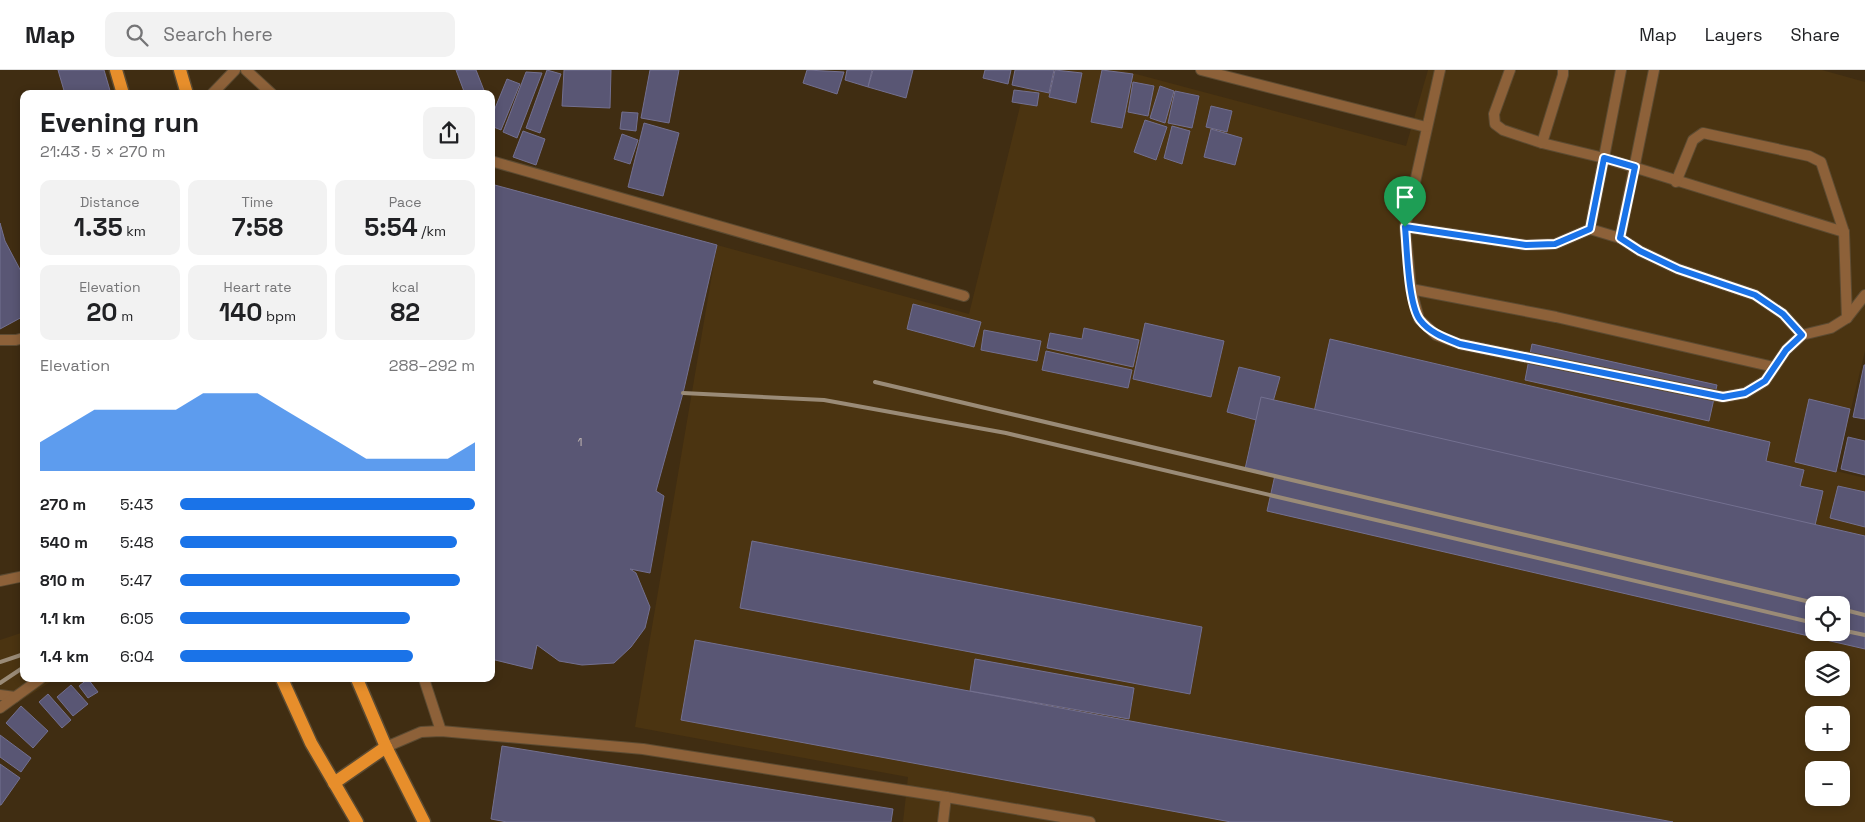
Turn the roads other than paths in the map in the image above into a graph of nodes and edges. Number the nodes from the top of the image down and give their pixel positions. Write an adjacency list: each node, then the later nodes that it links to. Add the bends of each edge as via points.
1 (116, 70): 11 (main road)
2 (180, 70): 12 (main road)
3 (235, 70): 13 (street)
4 (246, 70): 14 (street)
5 (1201, 70): 15 (street)
6 (1440, 70): 15 (street)
7 (1510, 70): 16 (street, via 1494,114 1495,124 1503,130)
8 (1563, 70): 16 (street)
9 (1621, 70): 17 (street)
10 (1654, 70): 19 (street)
11 (122, 90)
12 (186, 90)
13 (216, 90)
14 (268, 90)
15 (1426, 127): 21 (street)
16 (1542, 143): 17 (street)
17 (1604, 158): 19 (street); 22 (street)
18 (495, 162): 27 (street)
19 (1635, 167): 20 (street); 24 (street)
20 (1676, 182): 23 (street); 23 (street, via 1693,140 1702,133 1809,156 1821,162)
21 (1405, 227): 22 (street, via 1526,245 1555,244); 25 (street)
22 (1590, 229): 24 (street)
23 (1844, 232): 28 (street)
24 (1620, 238): 29 (street, via 1678,269 1755,295 1783,314)
25 (1410, 289): 32 (street, via 1556,317); 32 (street, via 1419,319 1436,335 1460,344 1723,397 1745,393 1765,381)
26 (1865, 295): 28 (street)
27 (964, 296)
28 (1848, 318): 29 (street, via 1831,328)
29 (1802, 335): 32 (street)
30 (20, 339): 31 (street)
31 (0, 340)
32 (1774, 367)
33 (20, 577): 34 (street)
34 (0, 581)
35 (36, 682): 39 (street)
36 (283, 682): 42 (main road)
37 (358, 682): 41 (main road)
38 (425, 682): 40 (street)
39 (1, 704)
40 (441, 731): 41 (street, via 421,732); 43 (street, via 643,749)
41 (386, 747): 42 (main road); 45 (main road)
42 (334, 783): 44 (main road)
43 (946, 797): 46 (street); 47 (street)
44 (357, 822)
45 (424, 822)
46 (943, 822)
47 (1090, 822)

